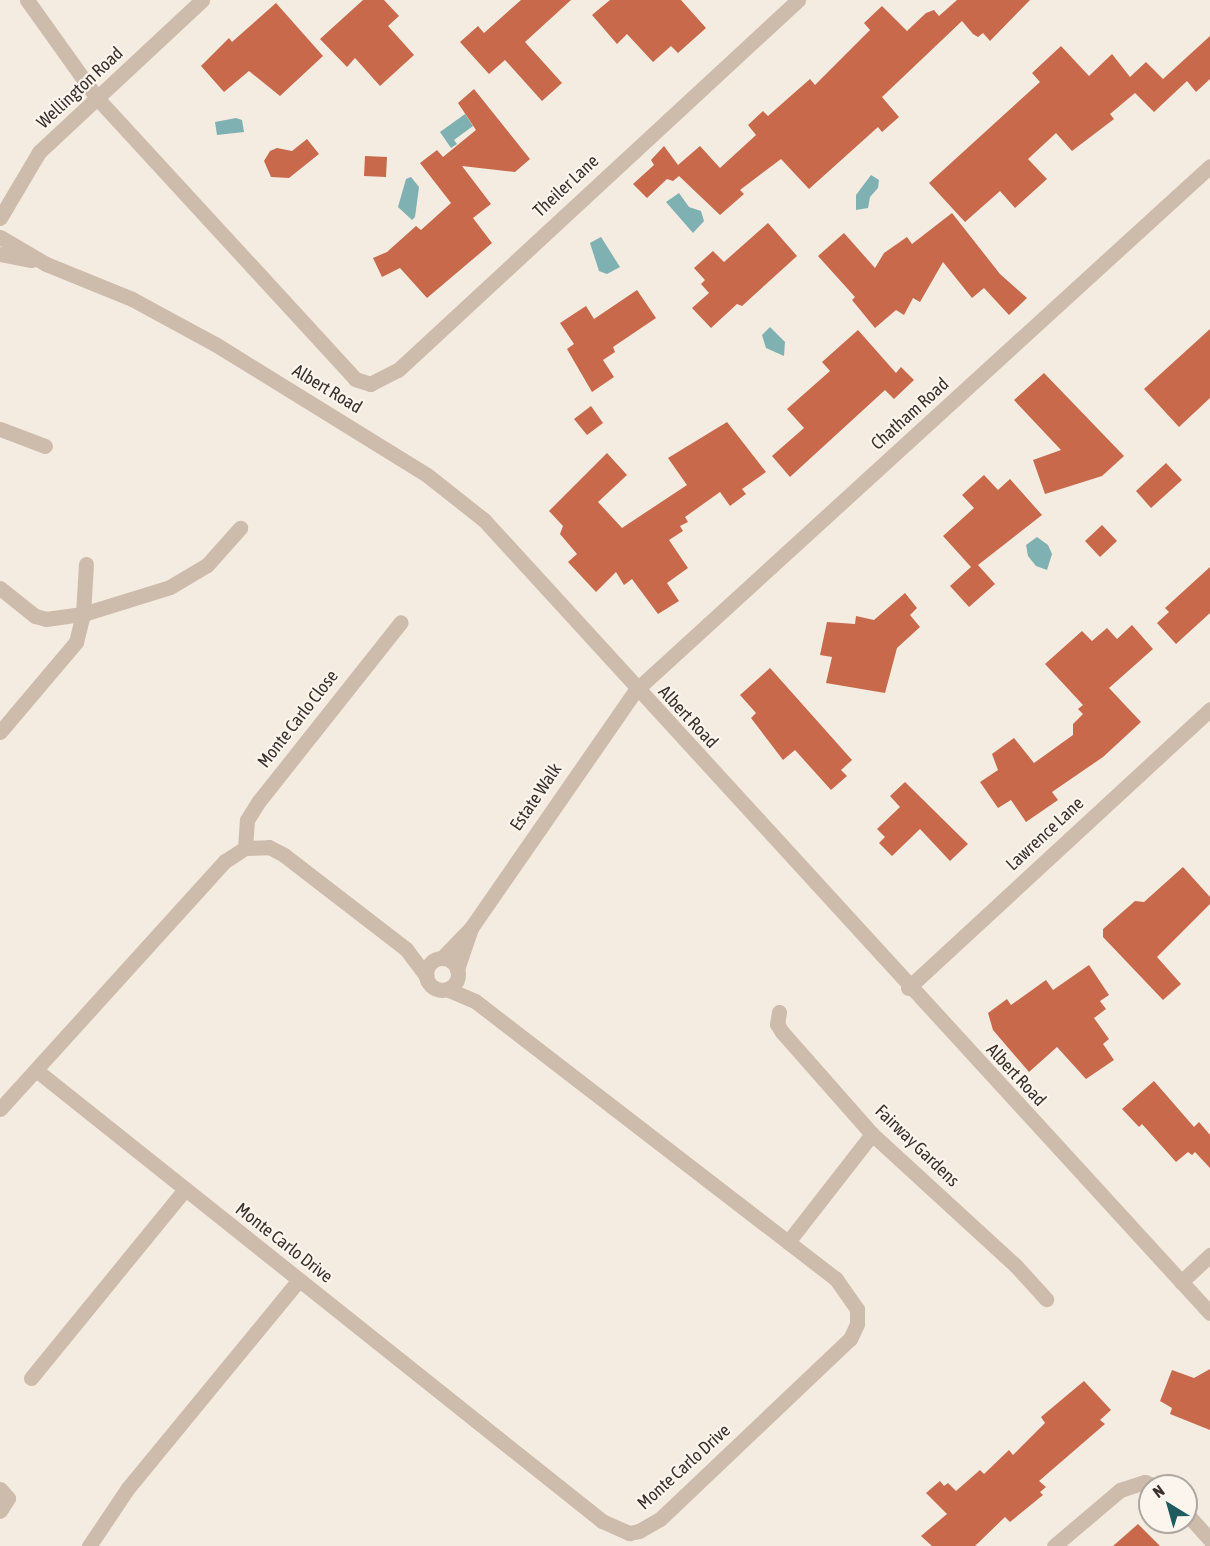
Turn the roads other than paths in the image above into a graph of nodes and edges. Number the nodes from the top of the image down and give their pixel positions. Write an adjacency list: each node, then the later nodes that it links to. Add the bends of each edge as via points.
1 (27, 0): 4 (street, Albert Road)
2 (202, 0): 4 (street, Wellington Road)
3 (798, 0): 10 (street, Theiler Lane, via 398,370 375,383)
4 (98, 98): 6 (street, Wellington Road, via 34,158); 10 (street, Albert Road)
5 (1210, 166): 18 (street, Chatham Road)
6 (0, 218)
7 (0, 237): 9 (street, Albert Road)
8 (0, 254): 9 (street, Albert Road)
9 (46, 264): 18 (street, Albert Road, via 132,300 215,344 427,475 483,520)
10 (355, 379)
11 (0, 429): 12 (street)
12 (45, 446)
13 (240, 528): 16 (street, via 207,565 170,587)
14 (86, 564): 16 (street)
15 (0, 588): 16 (street, via 35,616 46,619)
16 (83, 614): 20 (street, via 76,642 67,656)
17 (401, 622): 21 (street, Monte Carlo Close, via 259,801 247,820)
18 (636, 690): 22 (street, Estate Walk); 27 (street, Albert Road)
19 (1210, 709): 27 (street, Lawrence Lane)
20 (0, 732)
21 (244, 848): 23 (street, via 268,847 285,855); 31 (street, via 225,861)
22 (471, 928): 24 (street, Estate Walk); 25 (street, Estate Walk)
23 (406, 949): 24 (street); 26 (street)
24 (439, 959): 25 (street); 26 (street, via 429,966)
25 (458, 971): 28 (street, via 455,983); 29 (street, Monte Carlo Drive)
26 (426, 976): 28 (street, via 433,987)
27 (908, 988): 38 (street, Albert Road)
28 (447, 989): 29 (street, Monte Carlo Drive)
29 (475, 1001): 35 (street, Monte Carlo Drive)
30 (779, 1011): 33 (street, Fairway Gardens, via 777,1024 782,1032)
31 (36, 1070): 32 (street); 34 (street, Monte Carlo Drive)
32 (0, 1109)
33 (872, 1134): 35 (street); 39 (street, Fairway Gardens, via 1016,1266)
34 (185, 1189): 37 (street, Monte Carlo Drive); 41 (street)
35 (788, 1242): 37 (street, Monte Carlo Drive, via 846,1288 857,1309 855,1331 660,1519 629,1533 602,1521)
36 (1210, 1255): 38 (street)
37 (299, 1280): 47 (street, via 128,1488)
38 (1181, 1282): 40 (street, Albert Road)
39 (1046, 1299)
40 (1210, 1313)
41 (31, 1378)
42 (1138, 1484): 48 (street, via 1120,1490)
43 (0, 1489): 44 (street, via 8,1498)
44 (0, 1511)
45 (1198, 1526): 46 (street)
46 (1210, 1540)
47 (89, 1546)
48 (1054, 1546)

